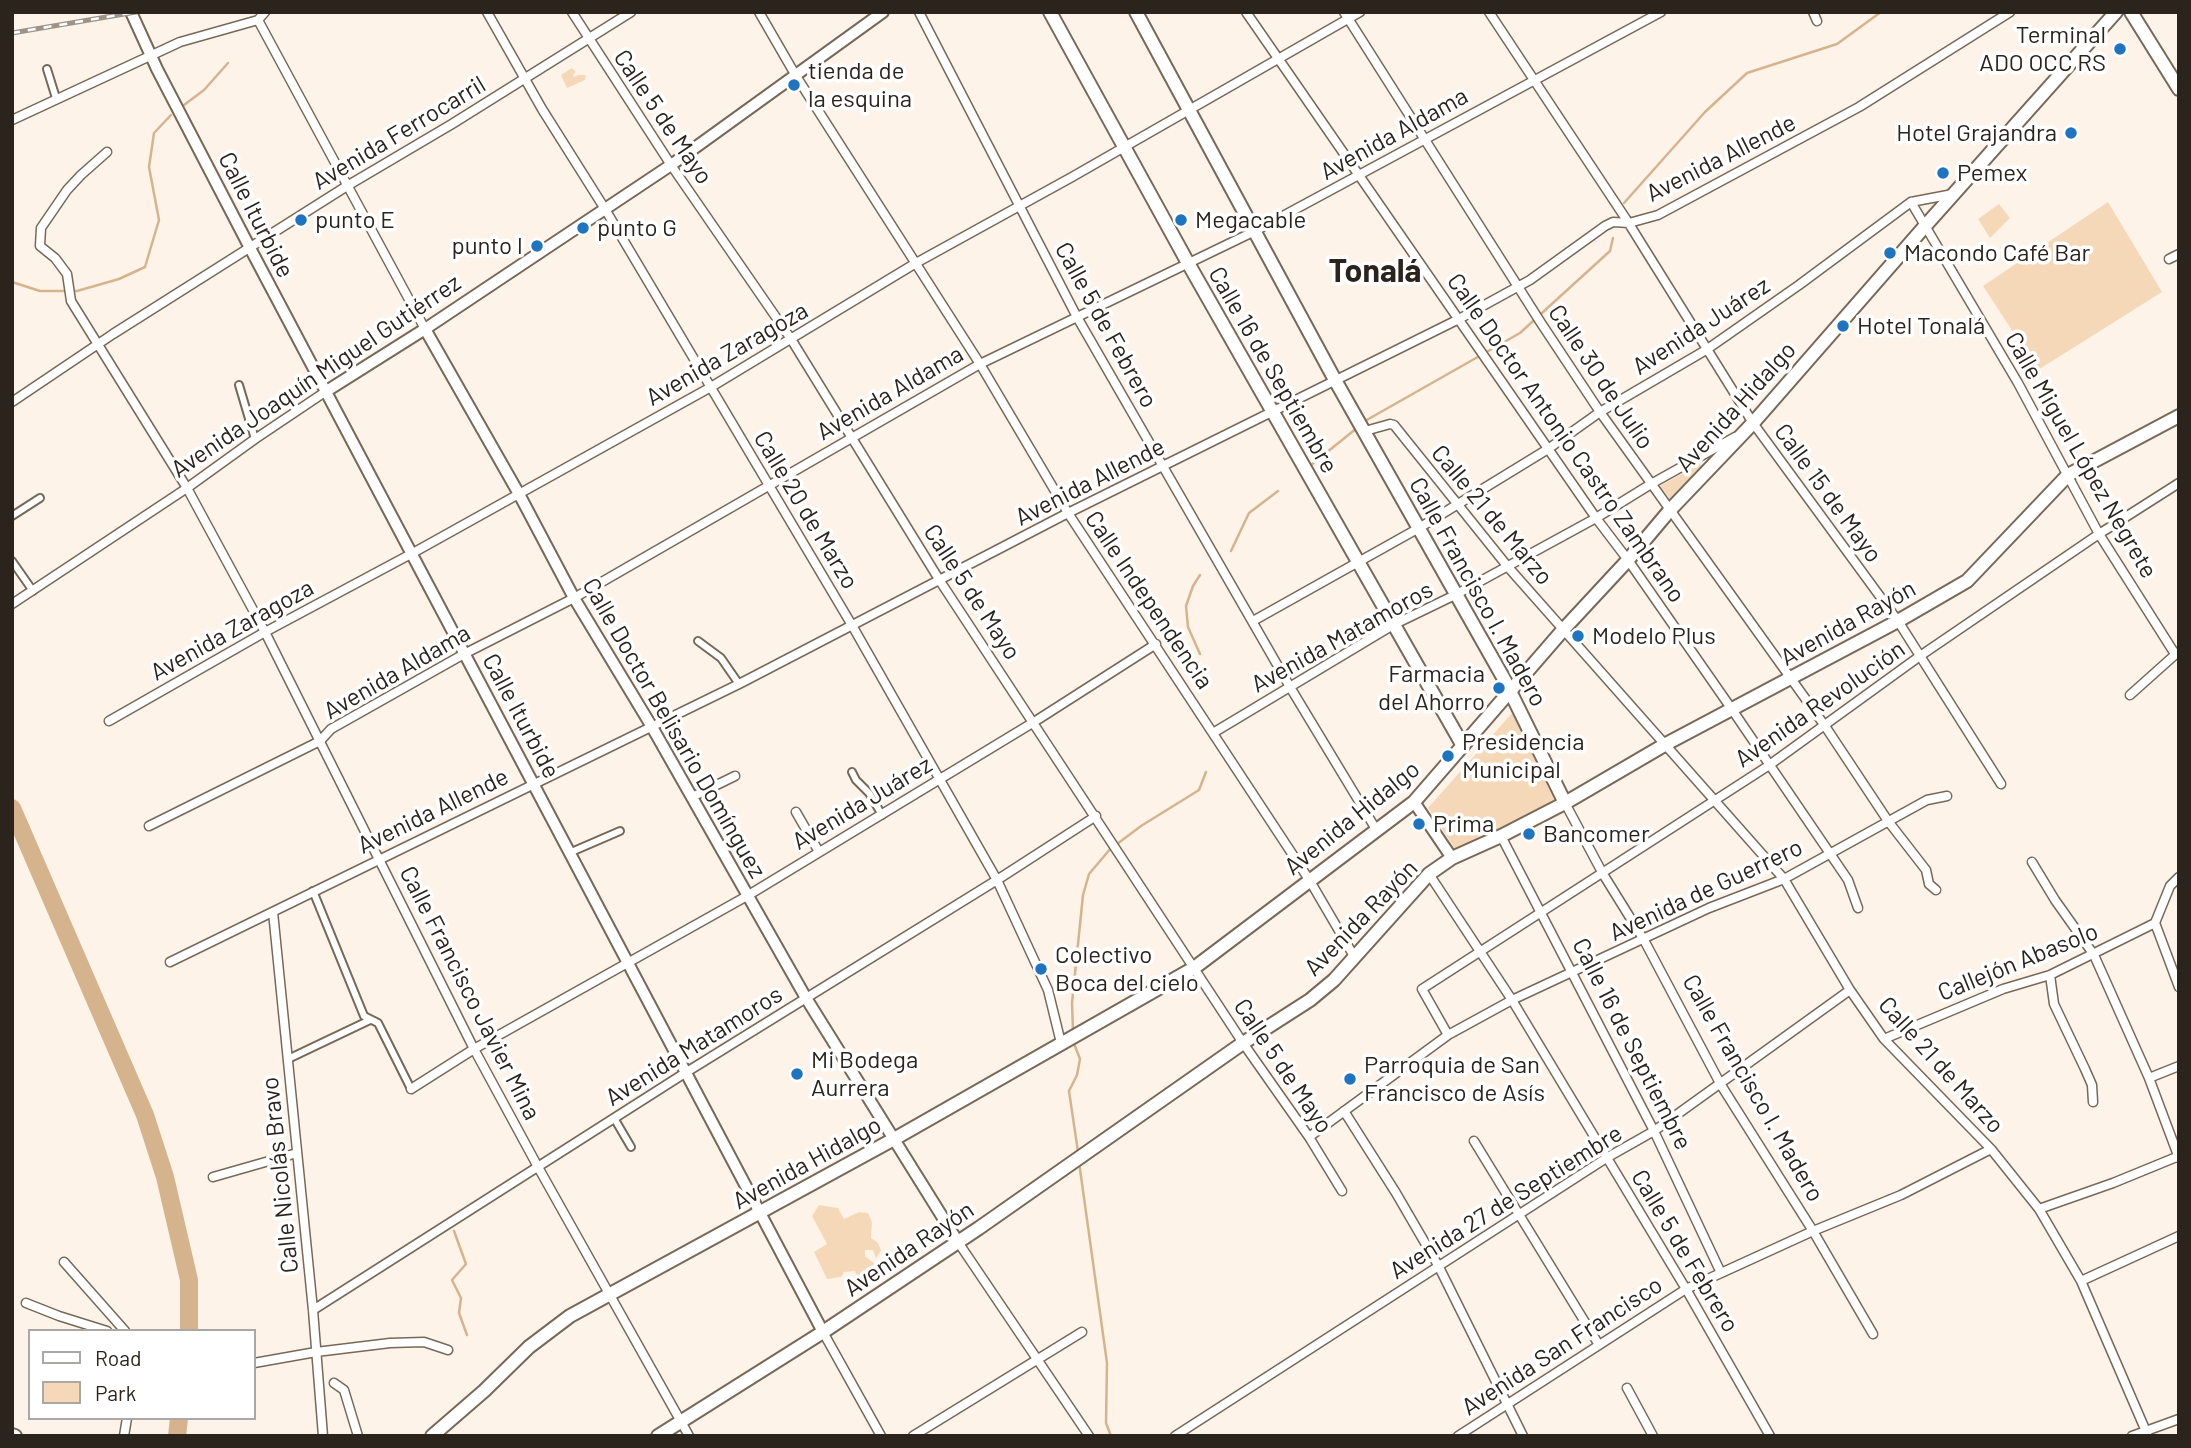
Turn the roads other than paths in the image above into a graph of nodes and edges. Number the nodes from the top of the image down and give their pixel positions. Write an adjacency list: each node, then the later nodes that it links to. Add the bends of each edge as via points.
1 (131, 12): 23 (street, Calle Iturbide)
2 (265, 12): 20 (street)
3 (487, 12): 27 (street, Calle 20 de Marzo)
4 (572, 12): 22 (street, Calle 5 de Mayo)
5 (631, 12): 22 (street, Avenida Ferrocarril)
6 (759, 12): 26 (street, Calle Independencia)
7 (883, 12): 26 (street, Avenida Joaquín Miguel Gutiérrez)
8 (919, 12): 41 (street, Calle 5 de Febrero)
9 (1050, 12): 34 (main road, Calle 16 de Septiembre)
10 (1136, 12): 31 (main road, Calle Francisco I. Madero)
11 (1246, 12): 24 (street, Calle Doctor Antonio Castro Zambrano)
12 (1360, 12): 19 (street, Avenida Zaragoza)
13 (1489, 12): 28 (street, Calle 15 de Mayo)
14 (1661, 12): 28 (street, Avenida Aldama)
15 (1813, 12): 21 (street)
16 (2116, 12): 39 (main road, Avenida Hidalgo)
17 (2131, 12): 29 (main road)
18 (2006, 13): 43 (street, Avenida Allende, via 1859,107 1658,215)
19 (1346, 16): 24 (street, Avenida Zaragoza); 33 (street, Calle 30 de Julio)
20 (258, 20): 23 (street); 38 (street, Calle Doctor Belisario Domínguez)
21 (1817, 21)
22 (588, 39): 27 (street, Avenida Ferrocarril); 36 (street, Calle 5 de Mayo)
23 (151, 55): 30 (street); 46 (street, Calle Iturbide)
24 (1279, 60): 31 (street, Avenida Zaragoza); 37 (street, Calle Doctor Antonio Castro Zambrano)
25 (47, 69): 30 (street)
26 (796, 76): 36 (street, Avenida Joaquín Miguel Gutiérrez); 49 (street, Calle Independencia)
27 (525, 78): 38 (street, Avenida Ferrocarril); 42 (street, Calle 20 de Marzo)
28 (1535, 79): 33 (street, Avenida Aldama); 43 (street, Calle 15 de Mayo)
29 (2179, 89)
30 (56, 98): 32 (street)
31 (1189, 110): 34 (street, Avenida Zaragoza); 45 (main road, Calle Francisco I. Madero)
32 (12, 120)
33 (1424, 139): 37 (street, Avenida Aldama); 51 (street, Calle 30 de Julio)
34 (1125, 146): 41 (street, Avenida Zaragoza); 50 (main road, Calle 16 de Septiembre)
35 (107, 152): 56 (street, Calle Francisco Javier Mina, via 67,190 41,228 40,246 66,274 71,301)
36 (671, 165): 42 (street, Avenida Joaquín Miguel Gutiérrez); 55 (street, Calle 5 de Mayo)
37 (1360, 176): 45 (street, Avenida Aldama); 53 (street, Calle Doctor Antonio Castro Zambrano)
38 (347, 186): 46 (street, Avenida Ferrocarril); 54 (street, Calle Doctor Belisario Domínguez)
39 (1955, 193): 40 (street); 44 (main road, Avenida Hidalgo)
40 (1911, 202): 44 (street, Calle Miguel López Negrete); 57 (street, Avenida Juárez)
41 (1020, 206): 49 (street, Avenida Zaragoza); 52 (street, Calle 5 de Febrero)
42 (605, 209): 54 (street, Avenida Joaquín Miguel Gutiérrez); 61 (street, Calle 20 de Marzo)
43 (1629, 223): 51 (street, Avenida Allende, via 1605,226); 57 (street, Calle 15 de Mayo)
44 (1926, 225): 67 (main road, Avenida Hidalgo); 73 (street, Calle Miguel López Negrete)
45 (1255, 231): 50 (street, Avenida Aldama); 59 (main road, Calle Francisco I. Madero)
46 (250, 248): 56 (street, Avenida Ferrocarril); 62 (street, Calle Iturbide)
47 (2179, 254): 48 (street)
48 (2169, 259)
49 (916, 263): 55 (street, Avenida Zaragoza); 58 (street, Calle Independencia)
50 (1188, 263): 52 (street, Avenida Aldama); 64 (main road, Calle 16 de Septiembre)
51 (1518, 287): 53 (street, Avenida Allende); 65 (street, Calle 30 de Julio)
52 (1077, 317): 58 (street, Avenida Aldama); 72 (street, Calle 5 de Febrero)
53 (1459, 319): 59 (street, Avenida Allende); 71 (street, Calle Doctor Antonio Castro Zambrano)
54 (425, 328): 62 (street, Avenida Joaquín Miguel Gutiérrez); 78 (street, Calle Doctor Belisario Domínguez)
55 (791, 339): 61 (street, Avenida Zaragoza); 69 (street, Calle 5 de Mayo)
56 (99, 344): 63 (street, Avenida Ferrocarril); 77 (street, Calle Francisco Javier Mina)
57 (1706, 350): 65 (street, Avenida Juárez); 67 (street, Calle 15 de Mayo)
58 (979, 364): 69 (street, Avenida Aldama); 82 (street, Calle Independencia)
59 (1335, 380): 64 (street, Avenida Allende); 68 (main road, Calle Francisco I. Madero)
60 (239, 384): 70 (street)
61 (711, 387): 76 (street, Calle 20 de Marzo); 78 (street, Avenida Zaragoza)
62 (326, 392): 70 (street, Avenida Joaquín Miguel Gutiérrez); 87 (street, Calle Iturbide)
63 (12, 402)
64 (1273, 411): 72 (street, Avenida Allende); 90 (main road, Calle 16 de Septiembre)
65 (1600, 412): 71 (street, Avenida Juárez); 75 (street, Calle 30 de Julio)
66 (2179, 416): 73 (main road, Avenida Rayón)
67 (1750, 426): 75 (street, Avenida Matamoros); 81 (main road, Avenida Hidalgo); 98 (street, Calle 15 de Mayo)
68 (1364, 429): 80 (street, Calle 21 de Marzo, via 1392,424); 85 (main road, Calle Francisco I. Madero)
69 (852, 437): 76 (street, Avenida Aldama); 92 (street, Calle 5 de Mayo)
70 (255, 439): 77 (street, Avenida Joaquín Miguel Gutiérrez)
71 (1548, 449): 80 (street, Avenida Juárez); 84 (street, Calle Doctor Antonio Castro Zambrano)
72 (1162, 466): 82 (street, Avenida Allende); 97 (street, Calle 5 de Febrero)
73 (2068, 475): 86 (street, Calle Miguel López Negrete); 98 (main road, Avenida Rayón, via 1967,581)
74 (2179, 483): 86 (street, Avenida Revolución)
75 (1651, 484): 81 (street, Calle 30 de Julio); 84 (street, Avenida Matamoros)
76 (770, 486): 95 (street, Avenida Aldama); 100 (street, Calle 20 de Marzo)
77 (187, 488): 93 (street, Avenida Joaquín Miguel Gutiérrez); 102 (street, Calle Francisco Javier Mina)
78 (519, 494): 87 (street, Avenida Zaragoza); 95 (street, Calle Doctor Belisario Domínguez)
79 (40, 498): 83 (street)
80 (1458, 505): 85 (street, Avenida Juárez); 91 (street, Calle 21 de Marzo)
81 (1670, 510): 88 (main road, Avenida Hidalgo); 108 (street, Calle 30 de Julio)
82 (1068, 513): 92 (street, Avenida Allende); 104 (street, Calle Independencia)
83 (12, 516)
84 (1596, 518): 88 (street, Calle Doctor Antonio Castro Zambrano); 91 (street, Avenida Matamoros)
85 (1419, 528): 90 (street, Avenida Juárez); 94 (main road, Calle Francisco I. Madero)
86 (2099, 534): 105 (street, Calle Miguel López Negrete); 107 (street, Avenida Revolución)
87 (411, 554): 102 (street, Avenida Zaragoza); 106 (street, Calle Iturbide)
88 (1628, 560): 101 (main road, Avenida Hidalgo); 113 (street, Calle Doctor Antonio Castro Zambrano)
89 (12, 561): 93 (street)
90 (1358, 563): 97 (street, Avenida Juárez); 99 (main road, Calle 16 de Septiembre)
91 (1508, 566): 94 (street, Avenida Matamoros); 101 (street, Calle 21 de Marzo)
92 (940, 581): 100 (street, Avenida Allende); 115 (street, Calle 5 de Mayo)
93 (33, 591): 96 (street, Avenida Joaquín Miguel Gutiérrez)
94 (1455, 595): 99 (street, Avenida Matamoros); 111 (main road, Calle Francisco I. Madero)
95 (574, 598): 106 (street, Avenida Aldama); 117 (street, Calle Doctor Belisario Domínguez)
96 (12, 604)
97 (1253, 621): 110 (street, Calle 5 de Febrero)
98 (1898, 621): 107 (street, Calle 15 de Mayo); 108 (main road, Avenida Rayón)
99 (1393, 625): 110 (street, Avenida Matamoros); 121 (main road, Calle 16 de Septiembre)
100 (853, 627): 109 (street, Avenida Allende); 125 (street, Calle 20 de Marzo)
101 (1563, 630): 111 (main road, Avenida Hidalgo); 120 (street)
102 (265, 632): 114 (street, Avenida Zaragoza); 119 (street, Calle Francisco Javier Mina)
103 (698, 641): 109 (street, via 721,657)
104 (1156, 644): 115 (street, Avenida Juárez); 118 (street, Calle Independencia)
105 (2177, 653): 112 (street)
106 (464, 654): 119 (street, Avenida Aldama, via 331,729); 126 (street, Calle Iturbide)
107 (1920, 656): 116 (street, Avenida Revolución); 127 (street, Calle 15 de Mayo)
108 (1790, 679): 113 (main road, Avenida Rayón); 116 (street, Calle 30 de Julio)
109 (740, 684): 117 (street, Avenida Allende)
110 (1290, 687): 118 (street, Avenida Matamoros); 139 (street, Calle 5 de Febrero)
111 (1510, 691): 121 (main road, Avenida Hidalgo); 132 (main road, Calle Francisco I. Madero)
112 (2130, 695)
113 (1731, 708): 120 (main road, Avenida Rayón); 122 (street, Calle Doctor Antonio Castro Zambrano)
114 (109, 721)
115 (1034, 722): 125 (street, Avenida Juárez); 135 (street, Calle 5 de Mayo)
116 (1825, 726): 122 (street, Avenida Revolución); 136 (street, Calle 30 de Julio)
117 (652, 727): 126 (street, Avenida Allende); 129 (street, Calle Doctor Belisario Domínguez)
118 (1213, 733): 152 (street, Calle Independencia)
119 (320, 741): 137 (street, Avenida Aldama); 145 (street, Calle Francisco Javier Mina)
120 (1666, 744): 130 (street, Calle 21 de Marzo); 132 (main road, Avenida Rayón)
121 (1463, 746): 131 (main road, Avenida Hidalgo)
122 (1768, 766): 130 (street, Avenida Revolución); 143 (street, Calle Doctor Antonio Castro Zambrano)
123 (852, 772): 134 (street)
124 (735, 776): 129 (street)
125 (940, 779): 134 (street, Avenida Juárez); 151 (street, Calle 20 de Marzo)
126 (533, 784): 142 (street, Calle Iturbide); 145 (street, Avenida Allende)
127 (2001, 784)
128 (1947, 796): 136 (street, Avenida de Guerrero, via 1927,800)
129 (692, 797): 155 (street, Calle Doctor Belisario Domínguez)
130 (1716, 800): 148 (street, Avenida Revolución); 150 (street, Calle 21 de Marzo)
131 (1414, 802): 139 (main road, Avenida Hidalgo); 144 (street)
132 (1565, 803): 140 (main road, Avenida Rayón); 148 (street, Calle Francisco I. Madero)
133 (796, 812): 141 (street)
134 (882, 815): 141 (street, Avenida Juárez)
135 (1096, 816): 151 (street, Avenida Matamoros); 166 (street, Calle 5 de Mayo)
136 (1888, 821): 143 (street, Avenida de Guerrero); 153 (street, Calle 30 de Julio)
137 (149, 826)
138 (620, 831): 142 (street)
139 (1377, 831): 152 (main road, Avenida Hidalgo)
140 (1501, 836): 144 (main road, Avenida Rayón); 158 (street, Calle 16 de Septiembre)
141 (819, 852): 155 (street, Avenida Juárez)
142 (569, 853): 165 (street, Calle Iturbide)
143 (1829, 853): 150 (street, Avenida de Guerrero); 156 (street, Calle Doctor Antonio Castro Zambrano)
144 (1452, 858): 147 (main road, Avenida Rayón)
145 (380, 859): 154 (street, Avenida Allende); 178 (street, Calle Francisco Javier Mina)
146 (2032, 862): 162 (street)
147 (1429, 874): 161 (street, Calle 5 de Febrero); 163 (main road, Avenida Rayón)
148 (1603, 874): 158 (street, Avenida Revolución); 160 (street, Calle Francisco I. Madero)
149 (2179, 877): 159 (street, via 2170,886)
150 (1784, 879): 160 (street, Avenida de Guerrero); 170 (street, Calle 21 de Marzo)
151 (998, 880): 171 (street, Avenida Matamoros); 176 (street, Calle 20 de Marzo, via 1048,990)
152 (1310, 881): 163 (street, Calle Independencia); 166 (main road, Avenida Hidalgo)
153 (1936, 890)
154 (313, 891): 157 (street, Avenida Allende); 173 (street)
155 (747, 896): 165 (street, Avenida Juárez); 171 (street, Calle Doctor Belisario Domínguez)
156 (1858, 908)
157 (273, 912): 164 (street, Avenida Allende); 179 (street, Calle Nicolás Bravo)
158 (1542, 913): 161 (street, Avenida Revolución); 167 (street, Calle 16 de Septiembre)
159 (2155, 923): 162 (street, Callejón Abasolo); 169 (street)
160 (1644, 940): 167 (street, Avenida de Guerrero); 183 (street, Calle Francisco I. Madero)
161 (1481, 951): 172 (street, Calle 5 de Febrero); 174 (street, Avenida Revolución, via 1422,989)
162 (2094, 955): 168 (street, Callejón Abasolo); 182 (street)
163 (1355, 958): 177 (main road, Avenida Rayón, via 1310,1000)
164 (170, 962)
165 (628, 964): 178 (street, Avenida Juárez); 181 (street, Calle Iturbide)
166 (1194, 968): 176 (main road, Avenida Hidalgo); 177 (street, Calle 5 de Mayo)
167 (1573, 972): 172 (street, Avenida de Guerrero); 188 (street, Calle 16 de Septiembre)
168 (2050, 975): 175 (street, Callejón Abasolo); 185 (street, via 2054,1004 2092,1085)
169 (2179, 987)
170 (1850, 990): 175 (street, Calle 21 de Marzo); 183 (street, Avenida 27 de Septiembre)
171 (806, 998): 181 (street, Avenida Matamoros); 190 (street, Calle Doctor Belisario Domínguez)
172 (1512, 1000): 174 (street, Avenida de Guerrero); 195 (street, Calle 5 de Febrero)
173 (370, 1020): 179 (street); 184 (street, via 378,1023)
174 (1448, 1035): 186 (street, Avenida de Guerrero)
175 (1884, 1039): 193 (street, Calle 21 de Marzo)
176 (1063, 1042): 190 (main road, Avenida Hidalgo)
177 (1243, 1043): 189 (street, Calle 5 de Mayo); 205 (main road, Avenida Rayón)
178 (474, 1049): 184 (street, Avenida Juárez); 197 (street, Calle Francisco Javier Mina)
179 (288, 1059): 194 (street, Calle Nicolás Bravo)
180 (2179, 1066): 182 (street)
181 (685, 1073): 187 (street, Avenida Matamoros); 201 (street, Calle Iturbide)
182 (2150, 1078): 196 (street)
183 (1721, 1085): 188 (street, Avenida 27 de Septiembre); 203 (street, Calle Francisco I. Madero)
184 (411, 1088)
185 (2093, 1102)
186 (1344, 1111): 189 (street, Avenida de Guerrero); 207 (street)
187 (614, 1118): 192 (street); 197 (street, Avenida Matamoros)
188 (1654, 1131): 195 (street, Avenida 27 de Septiembre); 208 (street, Calle 16 de Septiembre)
189 (1309, 1138): 199 (street, Calle 5 de Mayo)
190 (894, 1139): 201 (main road, Avenida Hidalgo); 205 (street, Calle Doctor Belisario Domínguez)
191 (1474, 1141): 202 (street)
192 (631, 1146)
193 (1991, 1149): 200 (street, Calle 21 de Marzo); 203 (street, Avenida San Francisco, via 1901,1195)
194 (297, 1153): 198 (street); 213 (street, Calle Nicolás Bravo)
195 (1608, 1157): 202 (street, Avenida 27 de Septiembre); 210 (street, Calle 5 de Febrero)
196 (2179, 1157): 200 (street)
197 (538, 1167): 211 (street, Calle Francisco Javier Mina); 213 (street, Avenida Matamoros)
198 (214, 1177)
199 (1342, 1191)
200 (2039, 1209): 209 (street, Calle 21 de Marzo)
201 (760, 1213): 211 (main road, Avenida Hidalgo); 216 (street, Calle Iturbide)
202 (1519, 1214): 207 (street, Avenida 27 de Septiembre); 219 (street)
203 (1813, 1231): 208 (street, Avenida San Francisco); 218 (street, Calle Francisco I. Madero)
204 (2179, 1236): 209 (street)
205 (958, 1242): 216 (main road, Avenida Rayón); 222 (street, Calle Doctor Belisario Domínguez)
206 (64, 1262): 215 (street)
207 (1438, 1267): 226 (street); 238 (street, Avenida 27 de Septiembre)
208 (1721, 1273): 210 (street, Avenida San Francisco)
209 (2081, 1281): 229 (street, Calle 21 de Marzo)
210 (1686, 1289): 219 (street, Avenida San Francisco); 242 (street, Calle 5 de Febrero)
211 (608, 1294): 228 (street, Calle Francisco Javier Mina); 232 (main road, Avenida Hidalgo, via 529,1347)
212 (26, 1303): 214 (street)
213 (313, 1310): 221 (street, Calle Nicolás Bravo)
214 (101, 1329)
215 (123, 1329)
216 (822, 1332): 228 (main road, Avenida Rayón); 235 (street, Calle Iturbide)
217 (1082, 1332): 222 (street)
218 (1873, 1334)
219 (1599, 1345): 226 (street, Avenida San Francisco)
220 (448, 1350): 221 (street, via 424,1342)
221 (316, 1352): 223 (street); 230 (street, Calle Nicolás Bravo)
222 (1037, 1361): 236 (street); 237 (street, Calle Doctor Belisario Domínguez)
223 (256, 1363)
224 (334, 1384): 231 (street, via 344,1390)
225 (1627, 1388): 241 (street)
226 (1508, 1405): 239 (street, Avenida San Francisco); 240 (street)
227 (2179, 1419): 229 (street)
228 (681, 1422): 233 (main road, Avenida Rayón); 234 (street, Calle Francisco Javier Mina)
229 (2147, 1432): 243 (street)
230 (323, 1436)
231 (358, 1436)
232 (432, 1436)
233 (658, 1436)
234 (690, 1436)
235 (881, 1436)
236 (913, 1436)
237 (1089, 1436)
238 (1175, 1436)
239 (1458, 1436)
240 (1523, 1436)
241 (1653, 1436)
242 (1770, 1436)
243 (2132, 1436)

